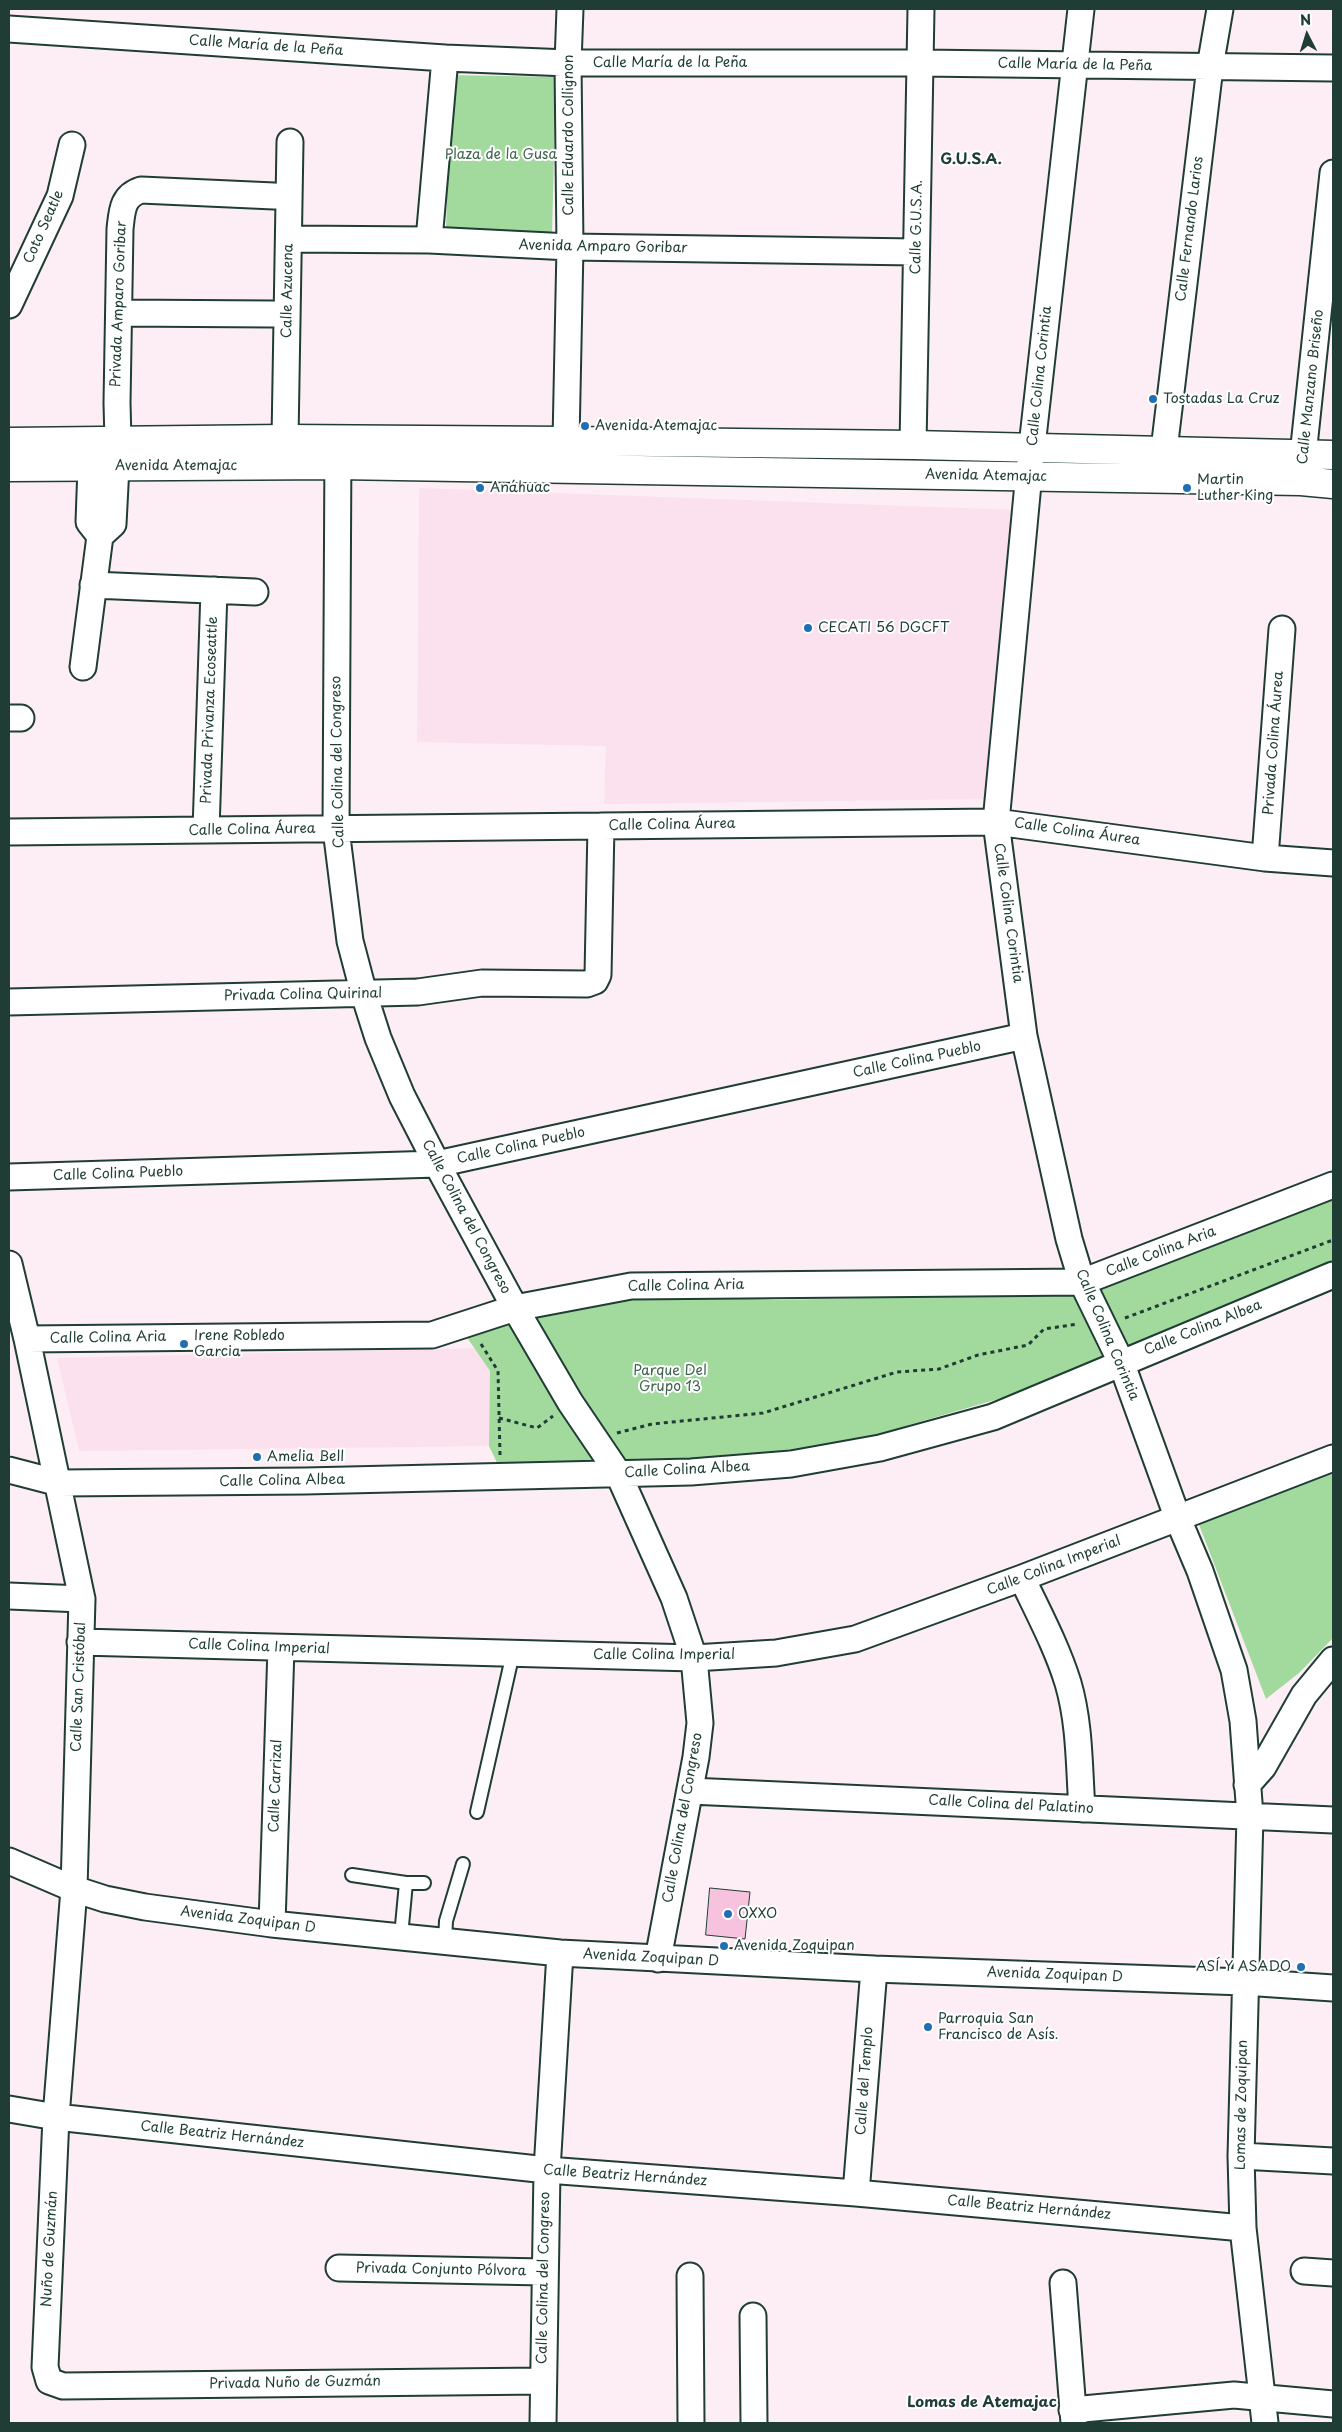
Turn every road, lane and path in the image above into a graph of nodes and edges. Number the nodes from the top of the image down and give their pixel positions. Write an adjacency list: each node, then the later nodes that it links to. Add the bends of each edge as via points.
1 (570, 9): 7 (street, Calle Eduardo Collignon)
2 (921, 9): 8 (street, Calle G.U.S.A.)
3 (1081, 9): 9 (street, Calle Colina Corintia)
4 (1220, 9): 10 (street, Calle Fernando Larios)
5 (9, 29): 6 (street, Calle María de la Peña)
6 (445, 58): 7 (street, Calle María de la Peña); 18 (street)
7 (568, 63): 8 (street, Calle María de la Peña); 19 (street, Calle Eduardo Collignon)
8 (920, 63): 9 (street, Calle María de la Peña); 20 (street, Calle G.U.S.A.)
9 (1074, 65): 10 (street, Calle María de la Peña); 29 (street, Calle Colina Corintia)
10 (1210, 67): 11 (street, Calle María de la Peña); 30 (street, Calle Fernando Larios)
11 (1333, 68)
12 (290, 142): 17 (street, Calle Azucena)
13 (72, 145): 21 (street, Coto Seatle, via 60,196)
14 (1333, 173): 16 (street, Calle Manzano Briseño)
15 (274, 196): 22 (street, Privada Amparo Goribar, via 132,192 124,202 120,229)
16 (1331, 214): 24 (street, Calle Manzano Briseño)
17 (290, 239): 18 (street, Avenida Amparo Goribar); 25 (street, Calle Azucena)
18 (429, 240): 19 (street, Avenida Amparo Goribar)
19 (570, 247): 20 (street, Avenida Amparo Goribar); 26 (street, Calle Eduardo Collignon)
20 (916, 252): 28 (street, Calle G.U.S.A.)
21 (9, 305)
22 (119, 313): 23 (street); 34 (street, Privada Amparo Goribar, via 117,402)
23 (273, 314)
24 (1326, 314): 32 (street, Calle Manzano Briseño)
25 (285, 439): 31 (main road, Avenida Atemajac); 34 (main road, Avenida Atemajac)
26 (566, 441): 28 (main road, Avenida Atemajac); 31 (main road, Avenida Atemajac)
27 (9, 442): 34 (main road, Avenida Atemajac)
28 (913, 445): 29 (main road, Avenida Atemajac)
29 (1032, 447): 30 (main road, Avenida Atemajac); 36 (street, Calle Colina Corintia)
30 (1164, 450): 32 (main road, Avenida Atemajac)
31 (338, 452): 34 (main road, Avenida Atemajac); 36 (main road, Avenida Atemajac); 46 (street, Calle Colina del Congreso)
32 (1304, 454): 33 (main road, Avenida Atemajac); 37 (street, Calle Manzano Briseño)
33 (1333, 455)
34 (108, 458): 35 (main road, Avenida Atemajac); 39 (street, Privada Amparo Goribar, via 89,522 100,536)
35 (9, 467)
36 (1029, 476): 37 (main road, Avenida Atemajac); 44 (street, Calle Colina Corintia)
37 (1301, 481): 38 (main road, Avenida Atemajac)
38 (1333, 484)
39 (93, 585): 40 (street); 43 (street)
40 (214, 590): 41 (street); 47 (street, Privada Privanza Ecoseattle)
41 (256, 592)
42 (1282, 629): 49 (street, Privada Colina Áurea)
43 (83, 667)
44 (996, 822): 45 (street, Calle Colina Áurea); 49 (street, Calle Colina Áurea); 53 (street, Calle Colina Corintia)
45 (600, 826): 46 (street, Calle Colina Áurea); 51 (street, Privada Colina Quirinal, via 598,975 595,981 588,984 482,983 418,992)
46 (336, 829): 47 (street, Calle Colina Áurea); 51 (street, Calle Colina del Congreso, via 350,941)
47 (206, 830): 48 (street, Calle Colina Áurea)
48 (9, 832)
49 (1265, 858): 50 (street, Calle Colina Áurea)
50 (1333, 863)
51 (364, 994): 52 (street, Privada Colina Quirinal); 54 (street, Calle Colina del Congreso, via 399,1088)
52 (9, 1002)
53 (1024, 1036): 54 (street, Calle Colina Pueblo); 60 (street, Calle Colina Corintia, via 1069,1239)
54 (437, 1164): 55 (street, Calle Colina Pueblo); 61 (street, Calle Colina del Congreso)
55 (9, 1177)
56 (1333, 1185): 60 (street, Calle Colina Aria)
57 (1333, 1240): 62 (path, via 1114,1322)
58 (9, 1264): 63 (street, Calle San Cristóbal)
59 (1333, 1274): 65 (street, Calle Colina Albea)
60 (1082, 1282): 61 (street, Calle Colina Aria, via 631,1286); 62 (street, Calle Colina Corintia)
61 (515, 1308): 63 (street, Calle Colina Aria, via 432,1335); 66 (street, Calle Colina del Congreso)
62 (1102, 1323): 65 (street, Calle Colina Corintia); 68 (path, via 1044,1328 1028,1345 939,1369 898,1372 763,1413 652,1424)
63 (27, 1339): 73 (street, Calle San Cristóbal)
64 (479, 1340): 67 (path, via 498,1371)
65 (1121, 1362): 72 (street, Calle Colina Albea, via 993,1417 880,1448 791,1464 691,1472); 74 (street, Calle Colina Corintia)
66 (570, 1402): 67 (path, via 537,1428); 72 (street, Calle Colina del Congreso)
67 (500, 1418): 70 (path)
68 (607, 1436)
69 (1333, 1458): 74 (street, Calle Colina Imperial)
70 (500, 1461)
71 (9, 1470): 73 (street, Calle Colina Albea)
72 (618, 1473): 73 (street, Calle Colina Albea, via 305,1482); 81 (street, Calle Colina del Congreso, via 674,1598)
73 (59, 1483): 77 (street, Calle San Cristóbal)
74 (1178, 1519): 75 (street, Calle Colina Imperial); 83 (street, Calle Colina Corintia, via 1200,1571 1234,1670 1243,1722)
75 (1022, 1578): 81 (street, Calle Colina Imperial, via 855,1639 776,1653); 85 (street, via 1068,1684 1078,1737)
76 (9, 1596): 77 (street)
77 (82, 1599): 78 (street, Calle San Cristóbal)
78 (80, 1642): 79 (street, Calle Colina Imperial); 94 (street, Calle San Cristóbal)
79 (281, 1648): 80 (street, Calle Colina Imperial); 95 (street, Calle Carrizal)
80 (513, 1653): 81 (street, Calle Colina Imperial); 86 (lane)
81 (694, 1658): 84 (street, Calle Colina del Congreso, via 700,1723)
82 (1333, 1660): 83 (street, via 1304,1695 1263,1767)
83 (1247, 1785): 87 (street, Lomas de Zoquipan)
84 (690, 1791): 85 (street, Calle Colina del Palatino); 99 (street, Calle Colina del Congreso)
85 (1082, 1809): 87 (street, Calle Colina del Palatino)
86 (477, 1812)
87 (1250, 1816): 88 (street, Calle Colina del Palatino); 101 (street, Lomas de Zoquipan)
88 (1333, 1820)
89 (9, 1861): 94 (street, Avenida Zoquipan D)
90 (463, 1864): 97 (lane, via 446,1921)
91 (352, 1875): 92 (lane)
92 (406, 1883): 93 (lane); 96 (lane)
93 (424, 1883)
94 (74, 1889): 95 (street, Avenida Zoquipan D, via 145,1907); 104 (street, Calle San Cristóbal)
95 (272, 1924): 96 (street, Avenida Zoquipan D)
96 (401, 1936): 97 (street, Avenida Zoquipan D)
97 (445, 1941): 98 (street, Avenida Zoquipan D)
98 (560, 1953): 99 (street, Avenida Zoquipan D); 107 (street, Calle Colina del Congreso)
99 (658, 1959): 100 (street, Avenida Zoquipan D)
100 (874, 1969): 101 (street, Avenida Zoquipan D); 108 (street, Calle del Templo)
101 (1244, 1982): 102 (street, Avenida Zoquipan D); 105 (street, Lomas de Zoquipan)
102 (1333, 1988)
103 (9, 2110): 104 (street, Calle Beatriz Hernández)
104 (56, 2117): 107 (street, Calle Beatriz Hernández); 117 (street, Nuño de Guzmán, via 45,2367)
105 (1241, 2156): 106 (street); 109 (street, Lomas de Zoquipan)
106 (1333, 2161)
107 (547, 2170): 108 (street, Calle Beatriz Hernández); 112 (street, Calle Colina del Congreso)
108 (856, 2193): 109 (street, Calle Beatriz Hernández)
109 (1243, 2228): 119 (street, Lomas de Zoquipan)
110 (339, 2268): 112 (street, Privada Conjunto Pólvora)
111 (1304, 2271): 113 (street)
112 (544, 2272): 118 (street, Calle Colina del Congreso)
113 (1333, 2272)
114 (690, 2276): 123 (street)
115 (1063, 2283): 121 (street)
116 (753, 2316): 124 (street)
117 (49, 2381): 118 (street, Privada Nuño de Guzmán, via 63,2386)
118 (542, 2381): 122 (street, Calle Colina del Congreso)
119 (1261, 2397): 120 (street); 121 (street, via 1234,2395); 125 (street, Lomas de Zoquipan)
120 (1333, 2404)
121 (1073, 2417)
122 (542, 2423)
123 (691, 2423)
124 (754, 2423)
125 (1265, 2423)

